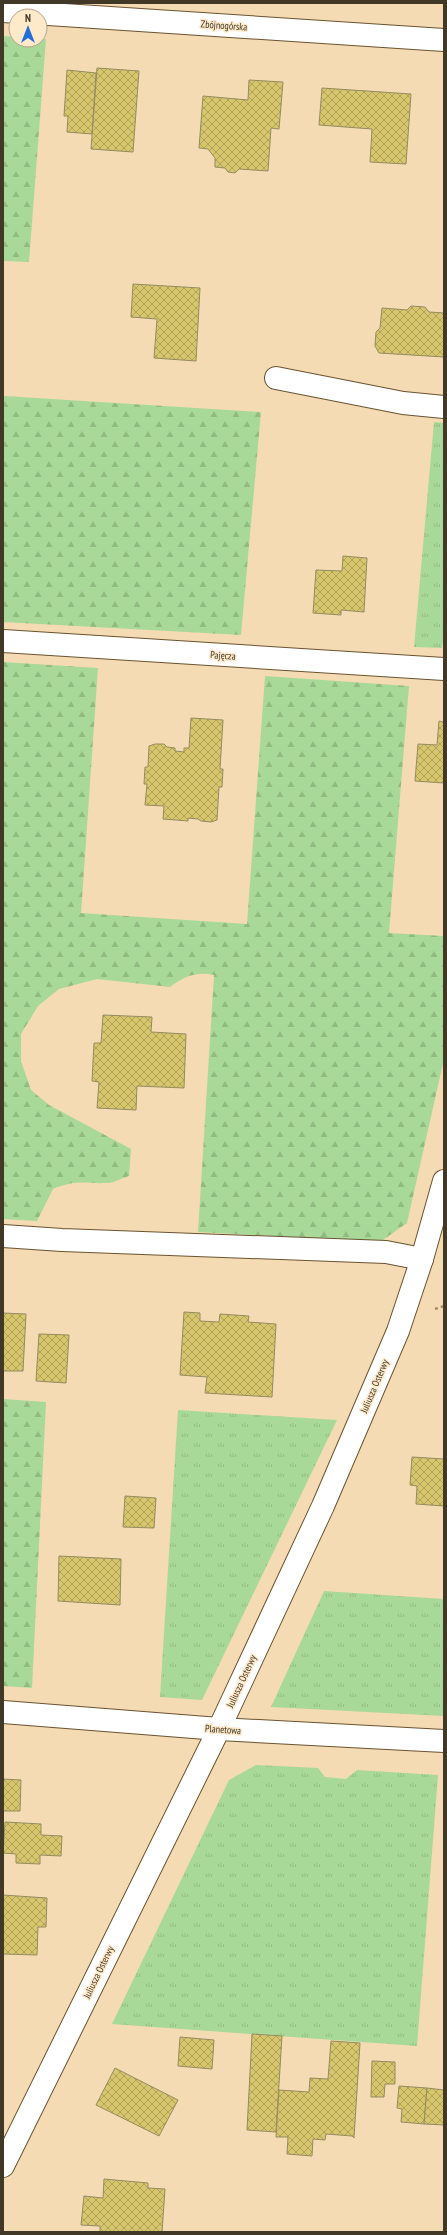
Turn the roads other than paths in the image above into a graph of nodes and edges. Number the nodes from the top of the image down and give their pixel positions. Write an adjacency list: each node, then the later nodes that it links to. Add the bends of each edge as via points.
1 (3, 11): 2 (street, Zbójnogórska)
2 (444, 40)
3 (276, 378): 4 (street, via 403,403)
4 (444, 407)
5 (3, 641): 6 (street, Pajęcza)
6 (444, 669)
7 (444, 1181): 9 (street, Juliusza Osterwy)
8 (3, 1236): 9 (street, via 386,1252)
9 (422, 1258): 11 (street, Juliusza Osterwy, via 398,1331 323,1506)
10 (3, 1712): 11 (street, Planetowa)
11 (219, 1728): 12 (street, Planetowa); 13 (street, Juliusza Osterwy)
12 (444, 1741)
13 (3, 2166)

